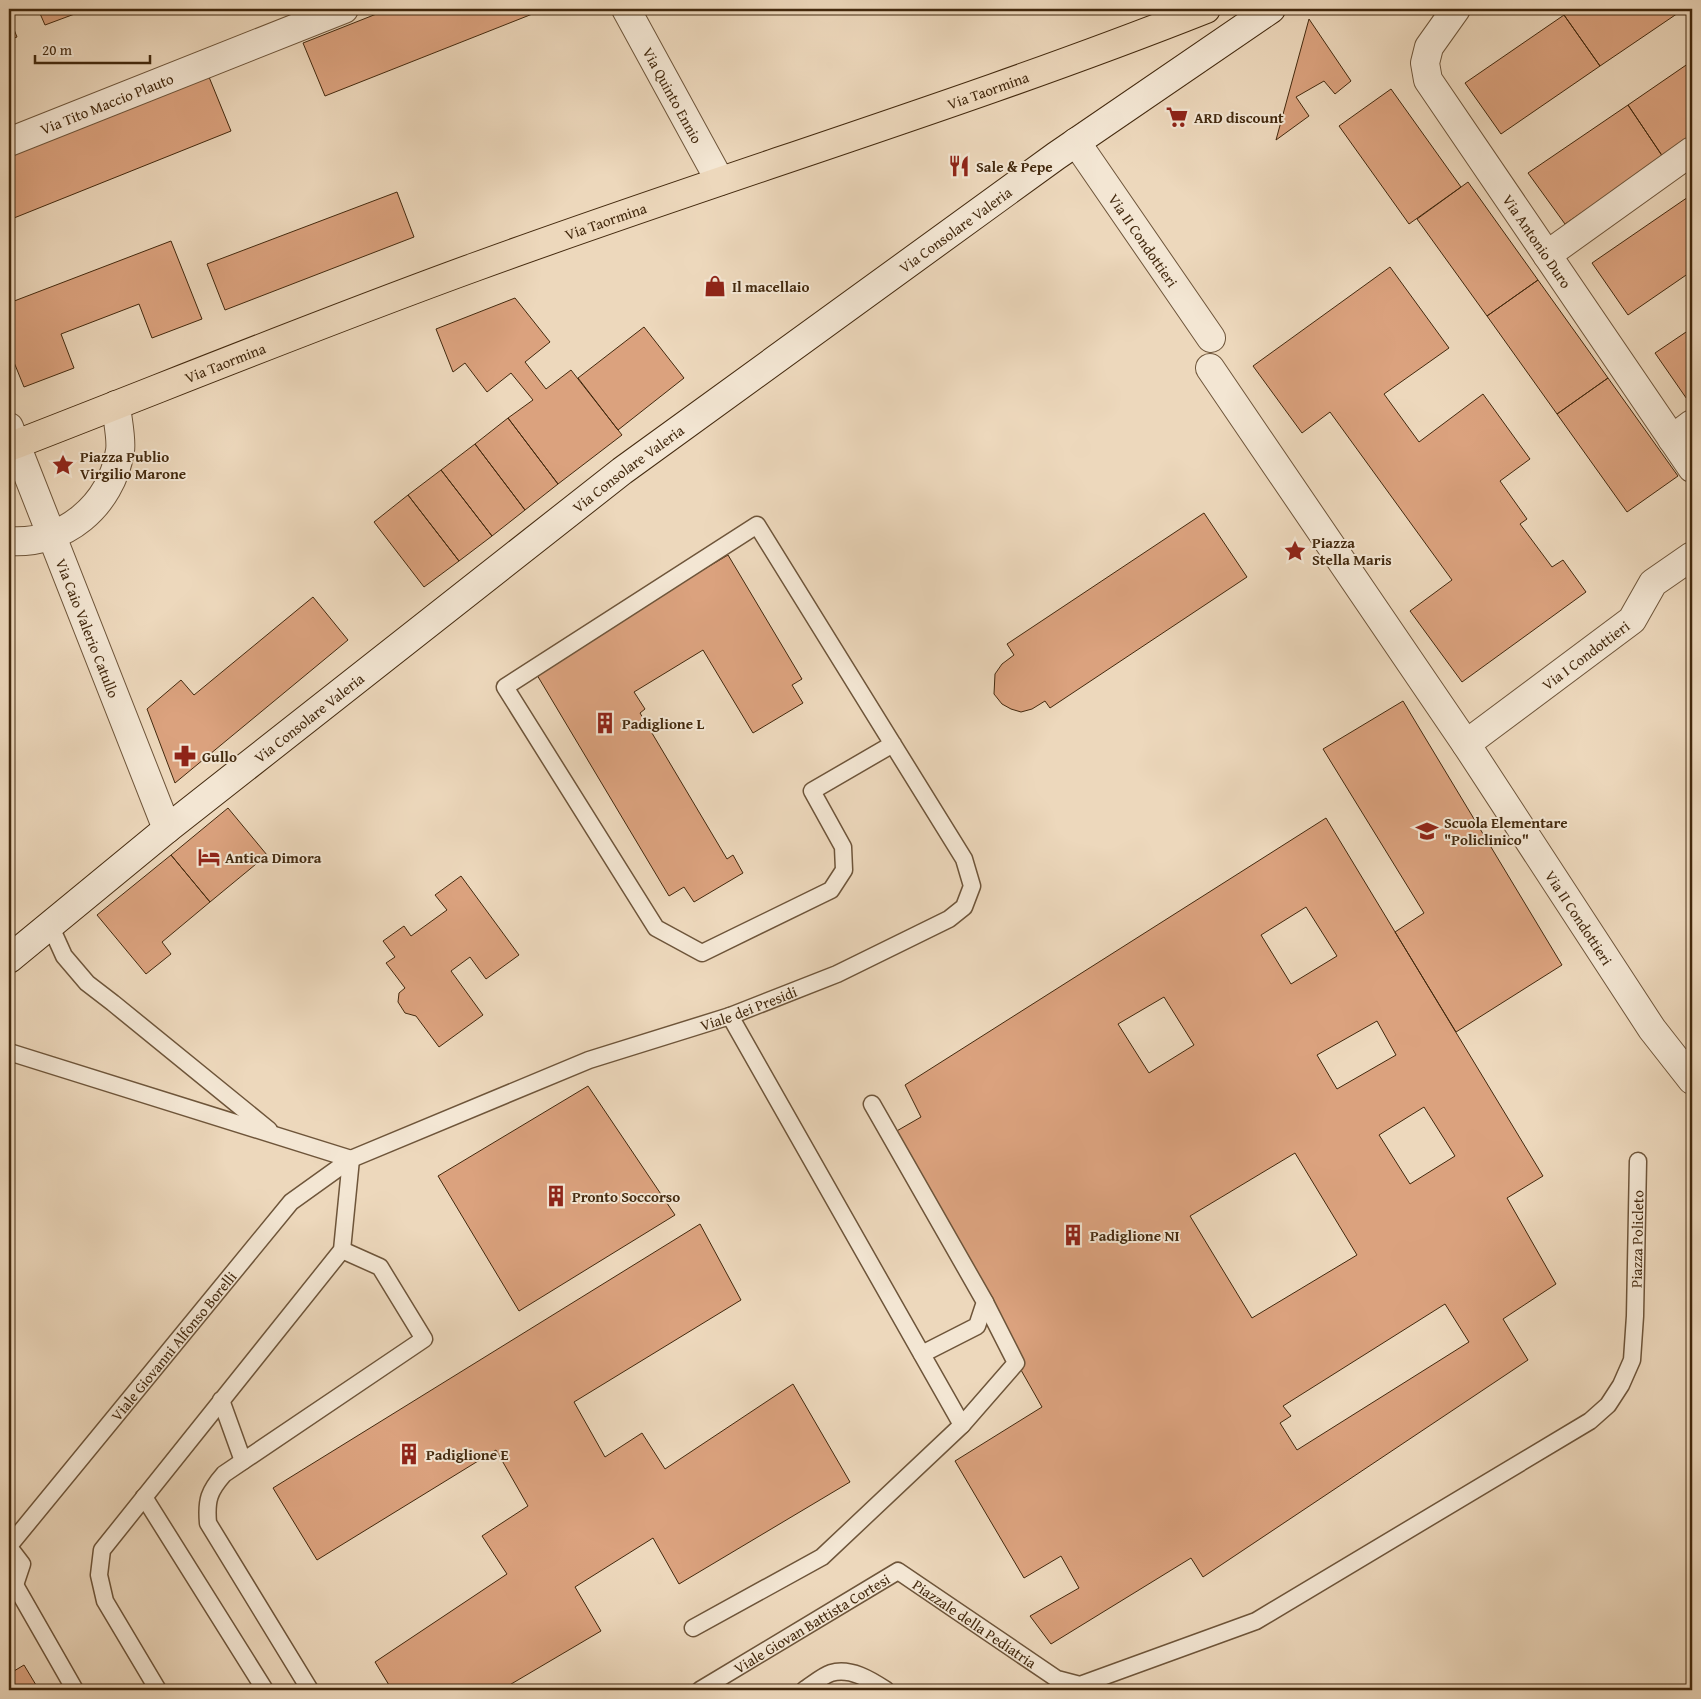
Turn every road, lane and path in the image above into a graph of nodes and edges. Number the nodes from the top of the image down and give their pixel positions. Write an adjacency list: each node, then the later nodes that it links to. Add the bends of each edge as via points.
1 (344, 9): 7 (street, Via Tito Maccio Plauto)
2 (626, 9): 10 (street, Via Quinto Ennio)
3 (1206, 9): 6 (main road, Via Taormina)
4 (1271, 9): 8 (street, Via Consolare Valeria)
5 (1456, 9): 11 (street, Via Antonio Duro, via 1429,47 1425,63 1428,80)
6 (1166, 16): 10 (main road, Via Taormina, via 1010,83)
7 (9, 142)
8 (1076, 142): 12 (street, Via II Condottieri); 23 (street, Via Consolare Valeria, via 622,471)
9 (1692, 151): 11 (street)
10 (720, 181): 14 (main road, Via Taormina, via 475,267)
11 (1547, 255): 15 (street, Via Antonio Duro)
12 (1212, 338)
13 (1210, 368): 22 (street, Via II Condottieri)
14 (116, 405): 16 (main road, Via Taormina); 18 (street, via 121,450 113,480 97,505 79,522)
15 (1682, 431): 17 (street, Via Antonio Duro)
16 (11, 440): 18 (street, Via Caio Valerio Catullo)
17 (1692, 468)
18 (52, 536): 19 (street, via 24,542); 23 (street, Via Caio Valerio Catullo)
19 (9, 541)
20 (1692, 556): 22 (street, Via I Condottieri, via 1653,583 1632,620)
21 (893, 744): 21 (lane, Viale dei Presidi, via 757,525 505,687 656,928 702,953 831,890 844,870 843,847 812,791); 26 (lane, Viale dei Presidi, via 964,859 972,886 964,907 949,919 837,974)
22 (1466, 744): 28 (street, Via II Condottieri, via 1652,1029)
23 (167, 829): 24 (street, Via Consolare Valeria)
24 (50, 925): 25 (street, Via Consolare Valeria); 30 (lane, via 64,956 87,983)
25 (9, 959)
26 (730, 1016): 31 (lane, Viale dei Presidi, via 589,1060); 35 (lane)
27 (9, 1052): 30 (lane)
28 (1692, 1080)
29 (872, 1104): 34 (lane)
30 (277, 1136): 31 (lane)
31 (351, 1159): 33 (lane); 40 (lane, Viale Giovanni Alfonso Borelli, via 291,1202)
32 (1638, 1161): 44 (lane, Piazza Policleto, via 1632,1360 1608,1405 1590,1421 1256,1621)
33 (342, 1250): 36 (lane); 38 (lane, via 380,1267 424,1339)
34 (985, 1302): 35 (lane, via 977,1326); 37 (lane, via 1016,1363)
35 (922, 1354): 37 (lane)
36 (221, 1400): 38 (lane); 39 (lane)
37 (962, 1424): 43 (lane, via 822,1557)
38 (243, 1461): 48 (lane, via 212,1487 206,1505 208,1523)
39 (144, 1497): 46 (lane, via 102,1550 99,1576 105,1601); 47 (lane)
40 (9, 1546): 42 (lane, via 22,1564)
41 (898, 1571): 44 (lane, Piazzale della Pediatria, via 1057,1679); 49 (lane, Viale Giovan Battista Cortesi)
42 (12, 1586): 45 (lane)
43 (693, 1628)
44 (1080, 1685)
45 (75, 1690)
46 (158, 1690)
47 (265, 1690)
48 (310, 1690)
49 (700, 1690)
50 (804, 1690): 51 (lane, via 831,1673 852,1672)
51 (886, 1690)

